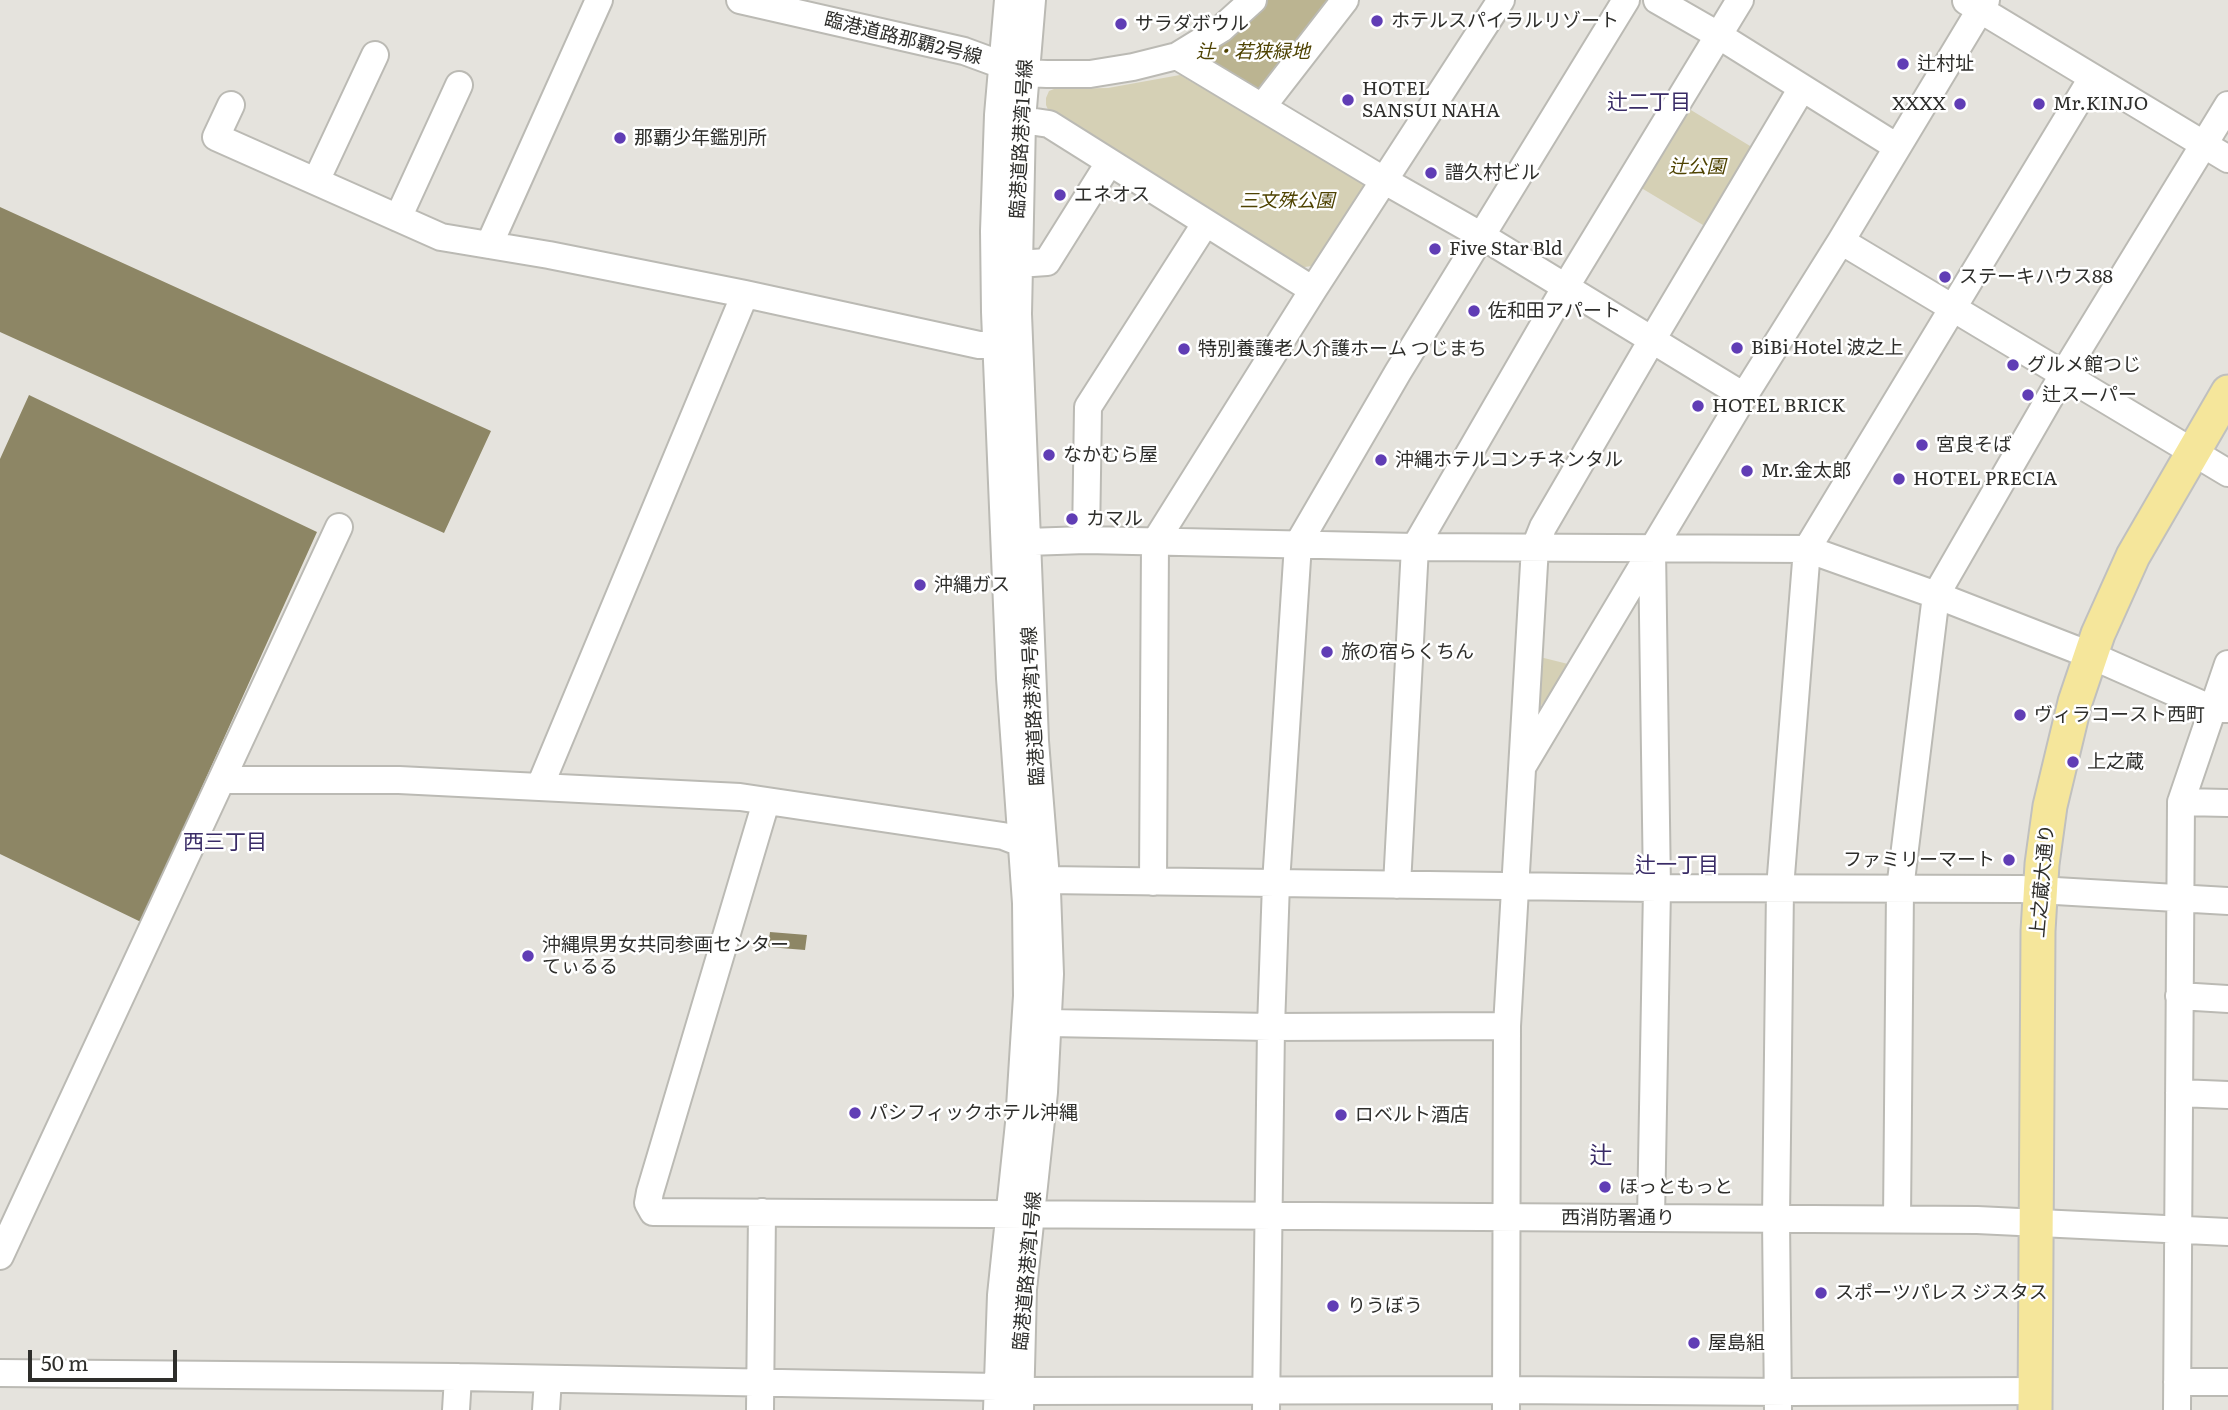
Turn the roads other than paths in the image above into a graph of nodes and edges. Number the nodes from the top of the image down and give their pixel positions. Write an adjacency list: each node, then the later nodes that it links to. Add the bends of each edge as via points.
1 (599, 0): 33 (street)
2 (740, 0): 15 (street, 臨港道路那覇2号線, via 964,51)
3 (1008, 0): 15 (street, 臨港道路港湾1号線)
4 (1032, 0): 15 (street, 臨港道路港湾1号線)
5 (1253, 0): 14 (street, via 1221,29)
6 (1345, 0): 21 (street)
7 (1501, 0): 28 (street)
8 (1626, 0): 31 (street)
9 (1657, 0): 12 (street)
10 (1740, 0): 12 (street)
11 (1977, 3): 16 (street); 24 (street)
12 (1718, 35): 18 (street); 35 (street)
13 (375, 54): 27 (street)
14 (1177, 56): 15 (street, via 1090,74); 21 (street)
15 (1013, 69): 22 (street, 臨港道路港湾1号線); 40 (street, 臨港道路港湾1号線, via 994,231)
16 (2092, 78): 23 (street); 38 (street)
17 (459, 85): 29 (street)
18 (1802, 88): 24 (street); 39 (street)
19 (231, 105): 27 (street, via 216,137)
20 (2228, 105): 23 (street)
21 (1262, 107): 28 (street)
22 (1022, 120): 26 (street, via 1049,124); 34 (street, 臨港道路港湾1号線)
23 (2203, 145): 25 (street); 41 (street)
24 (1897, 147): 32 (street)
25 (2228, 159)
26 (1110, 163): 30 (street); 34 (street, via 1046,262)
27 (316, 181): 29 (street)
28 (1385, 181): 31 (street); 36 (street)
29 (398, 218): 33 (street, via 441,237)
30 (1205, 224): 36 (street); 47 (street, via 1088,407)
31 (1482, 236): 35 (street); 50 (street)
32 (1841, 241): 38 (street); 43 (street)
33 (489, 245): 37 (street)
34 (1018, 264): 40 (street, 臨港道路港湾1号線)
35 (1565, 288): 39 (street); 51 (street)
36 (1312, 290): 49 (street)
37 (745, 294): 40 (street, via 956,340); 61 (street)
38 (1952, 309): 41 (street); 54 (street)
39 (1652, 340): 43 (street); 52 (street)
40 (1008, 345): 48 (street, 臨港道路港湾1号線); 65 (street, 臨港道路港湾1号線, via 1010,678)
41 (2064, 373): 44 (street); 55 (street)
42 (2228, 392): 44 (main road, 上之蔵大通り)
43 (1744, 396): 53 (street)
44 (2193, 452): 45 (street); 56 (main road, 上之蔵大通り, via 2133,556)
45 (2228, 473)
46 (339, 527): 60 (street)
47 (1086, 540): 48 (street); 49 (street)
48 (1027, 542): 66 (street, 臨港道路港湾1号線)
49 (1155, 542): 50 (street); 67 (street)
50 (1298, 544): 51 (street); 68 (street)
51 (1415, 547): 52 (street); 69 (street)
52 (1535, 547): 53 (street); 59 (street)
53 (1652, 549): 54 (street); 59 (street); 71 (street)
54 (1807, 549): 55 (street); 72 (street)
55 (1936, 595): 56 (street); 73 (street)
56 (2090, 655): 58 (street); 74 (main road, 上之蔵大通り, via 2059,766)
57 (2228, 664): 58 (street)
58 (2220, 709): 63 (street)
59 (1521, 769): 70 (street)
60 (222, 780): 61 (street); 94 (street)
61 (540, 786): 62 (street)
62 (766, 802): 65 (street); 84 (street, 西消防署通り, via 648,1203 658,1213)
63 (2181, 802): 64 (street); 75 (street)
64 (2228, 803)
65 (1021, 842): 66 (street); 85 (street, 臨港道路港湾1号線, via 1027,996)
66 (1046, 880): 67 (street); 79 (street, 臨港道路港湾1号線)
67 (1153, 882): 68 (street)
68 (1276, 883): 69 (street); 81 (street)
69 (1397, 886): 70 (street)
70 (1516, 886): 71 (street); 80 (street)
71 (1657, 888): 72 (street); 88 (street)
72 (1780, 888): 73 (street); 89 (street)
73 (1900, 889): 74 (street); 90 (street)
74 (2040, 889): 75 (street); 91 (main road, 上之蔵大通り)
75 (2179, 898): 76 (street); 77 (street)
76 (2228, 901)
77 (2179, 996): 78 (street); 82 (street)
78 (2228, 999)
79 (1049, 1023): 81 (street); 85 (street, 臨港道路港湾1号線, via 1043,1105)
80 (1507, 1026): 81 (street); 87 (street)
81 (1271, 1027): 86 (street)
82 (2179, 1093): 83 (street); 92 (street)
83 (2228, 1095)
84 (762, 1212): 85 (street, 西消防署通り); 100 (street)
85 (1019, 1215): 86 (street, 西消防署通り); 101 (street, 臨港道路港湾1号線, via 1023,1289)
86 (1268, 1217): 87 (street, 西消防署通り); 102 (street)
87 (1506, 1218): 88 (street, 西消防署通り); 103 (street)
88 (1651, 1219): 89 (street, 西消防署通り)
89 (1776, 1219): 90 (street, 西消防署通り); 107 (street)
90 (1897, 1219): 91 (street, 西消防署通り)
91 (2035, 1221): 92 (street, 西消防署通り); 105 (main road, 上之蔵大通り)
92 (2179, 1229): 93 (street, 西消防署通り); 98 (street)
93 (2228, 1232)
94 (0, 1256)
95 (0, 1373): 96 (street)
96 (458, 1377): 97 (street); 108 (street)
97 (548, 1379): 100 (street); 109 (street)
98 (2177, 1382): 99 (street); 111 (street)
99 (2228, 1382)
100 (760, 1383): 101 (street); 110 (street)
101 (1008, 1399): 102 (street)
102 (1266, 1400): 103 (street)
103 (1506, 1400): 106 (street)
104 (1889, 1400): 105 (street); 107 (street)
105 (2035, 1400)
106 (1642, 1401): 107 (street)
107 (1778, 1401)
108 (456, 1410)
109 (546, 1410)
110 (760, 1410)
111 (2177, 1410)

